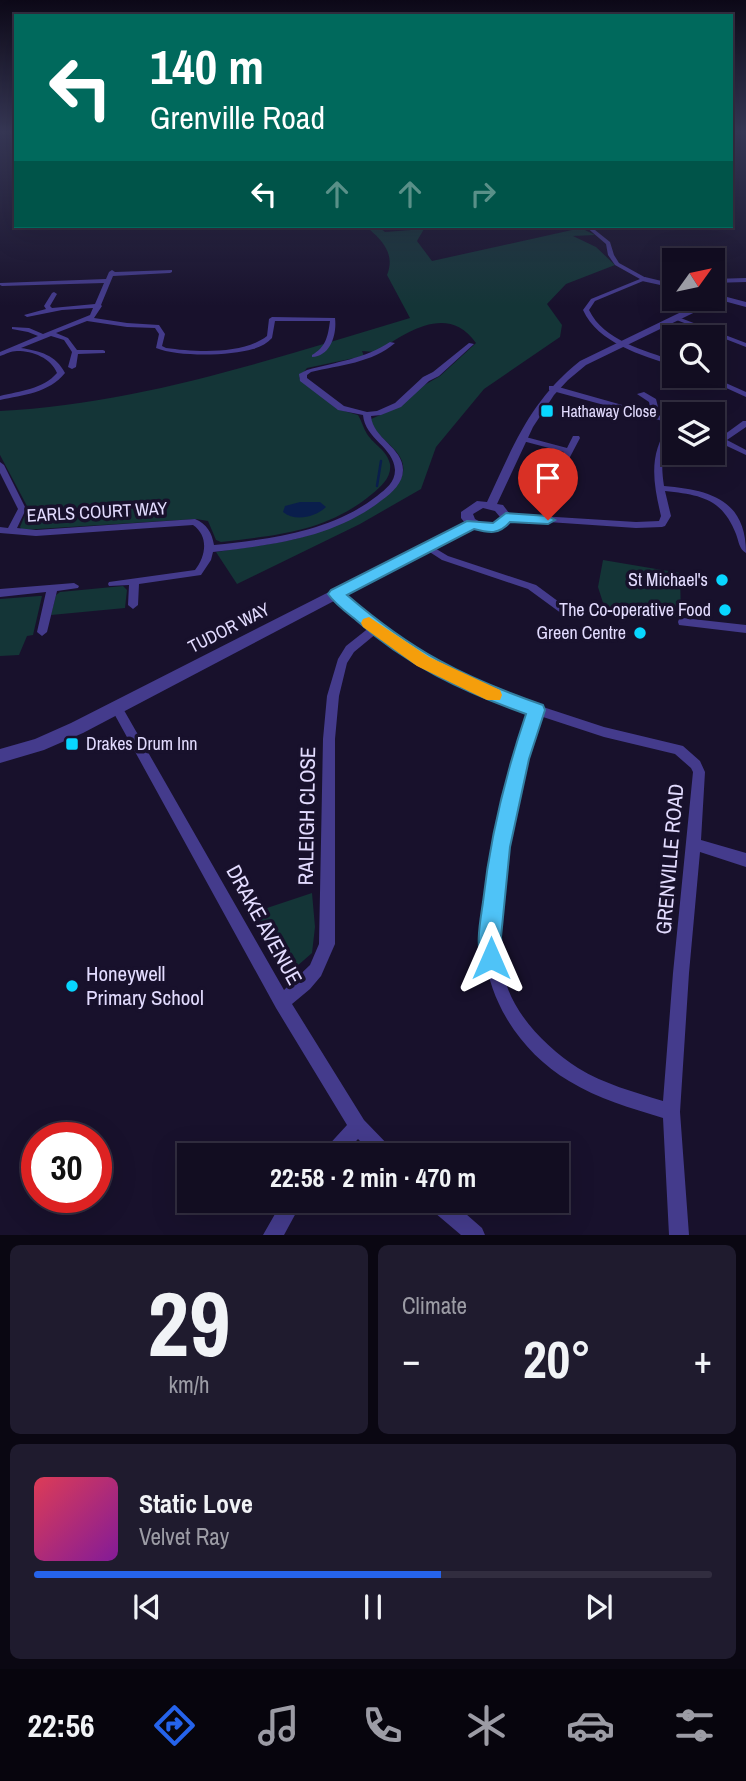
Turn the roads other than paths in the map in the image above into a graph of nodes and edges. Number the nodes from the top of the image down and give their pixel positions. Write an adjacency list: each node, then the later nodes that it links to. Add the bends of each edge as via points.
1 (589, 228): 4 (street, via 608,243 617,264)
2 (170, 271): 3 (street)
3 (111, 275): 7 (street); 12 (street)
4 (645, 279): 8 (street); 21 (street, via 593,300 586,310 592,325)
5 (746, 279): 6 (street)
6 (725, 280)
7 (60, 282): 9 (street); 13 (street)
8 (662, 283)
9 (2, 284)
10 (725, 299): 11 (street)
11 (746, 305)
12 (99, 306): 13 (street); 17 (street)
13 (49, 309): 15 (street)
14 (687, 312): 16 (street)
15 (27, 315)
16 (676, 318): 21 (street); 23 (street)
17 (89, 319): 19 (street); 28 (street, via 160,327 158,346 165,351 238,350 270,337 272,319 333,319 325,351)
18 (14, 328): 19 (street)
19 (49, 336): 24 (street); 25 (street, via 66,339)
20 (392, 343): 36 (street, via 303,374 303,379 333,404)
21 (624, 343): 29 (street); 32 (street, via 583,363)
22 (471, 344): 36 (street, via 398,405)
23 (746, 345)
24 (14, 348): 27 (street); 35 (street, via 44,355 57,363 61,373 47,386)
25 (75, 352): 26 (street); 30 (street)
26 (103, 352)
27 (0, 354)
28 (314, 356)
29 (662, 359)
30 (72, 367)
31 (725, 386): 34 (street)
32 (552, 388): 37 (street); 40 (street)
33 (641, 394): 37 (street, via 653,401)
34 (746, 395)
35 (0, 398)
36 (367, 414): 56 (street, via 368,428 398,463 399,474 384,495 346,519 300,536)
37 (649, 415): 38 (street)
38 (662, 419)
39 (746, 423): 42 (street)
40 (522, 438): 45 (street); 50 (street)
41 (576, 438): 45 (street)
42 (725, 438)
43 (662, 442): 49 (street, via 657,462)
44 (725, 442): 46 (street)
45 (569, 451): 48 (street)
46 (746, 453)
47 (0, 465): 53 (street, via 22,509)
48 (556, 476)
49 (659, 488): 51 (street, via 666,520 654,526); 54 (street, via 698,492 723,503)
50 (491, 505): 51 (street); 52 (street, TUDOR WAY, via 467,512)
51 (506, 517): 52 (street, TUDOR WAY, via 498,527)
52 (472, 524): 55 (street, TUDOR WAY)
53 (5, 530): 56 (street, EARLS COURT WAY, via 36,533 195,522 208,534)
54 (744, 538): 57 (street)
55 (428, 547): 63 (street, TUDOR WAY); 65 (street, via 444,558 532,587)
56 (208, 549): 58 (street, via 206,564 198,573)
57 (746, 550)
58 (134, 582): 59 (street); 64 (street)
59 (113, 584)
60 (74, 586): 61 (street)
61 (52, 589): 62 (street); 69 (street)
62 (0, 593)
63 (336, 594): 67 (street, GRENVILLE ROAD); 70 (street, TUDOR WAY)
64 (133, 605)
65 (573, 616)
66 (683, 622): 68 (street)
67 (375, 629): 71 (street, GRENVILLE ROAD, via 442,673); 75 (street, RALEIGH CLOSE, via 349,649 333,696 323,961 314,975)
68 (746, 629)
69 (42, 632)
70 (117, 708): 72 (street, TUDOR WAY, via 38,745); 75 (street, DRAKE AVENUE)
71 (536, 710): 73 (street, GRENVILLE ROAD, via 685,753 699,772); 76 (street, via 500,847 490,937 499,986 513,1015 561,1065 595,1086)
72 (0, 756)
73 (694, 844): 74 (street); 76 (street, GRENVILLE ROAD)
74 (746, 860)
75 (282, 1002): 77 (street, DRAKE AVENUE)
76 (671, 1112): 84 (street, GRENVILLE ROAD)
77 (358, 1126): 78 (street); 79 (street, DRAKE AVENUE)
78 (342, 1143)
79 (374, 1143)
80 (287, 1213): 82 (street)
81 (450, 1213): 83 (street)
82 (274, 1235)
83 (475, 1235)
84 (679, 1235)

